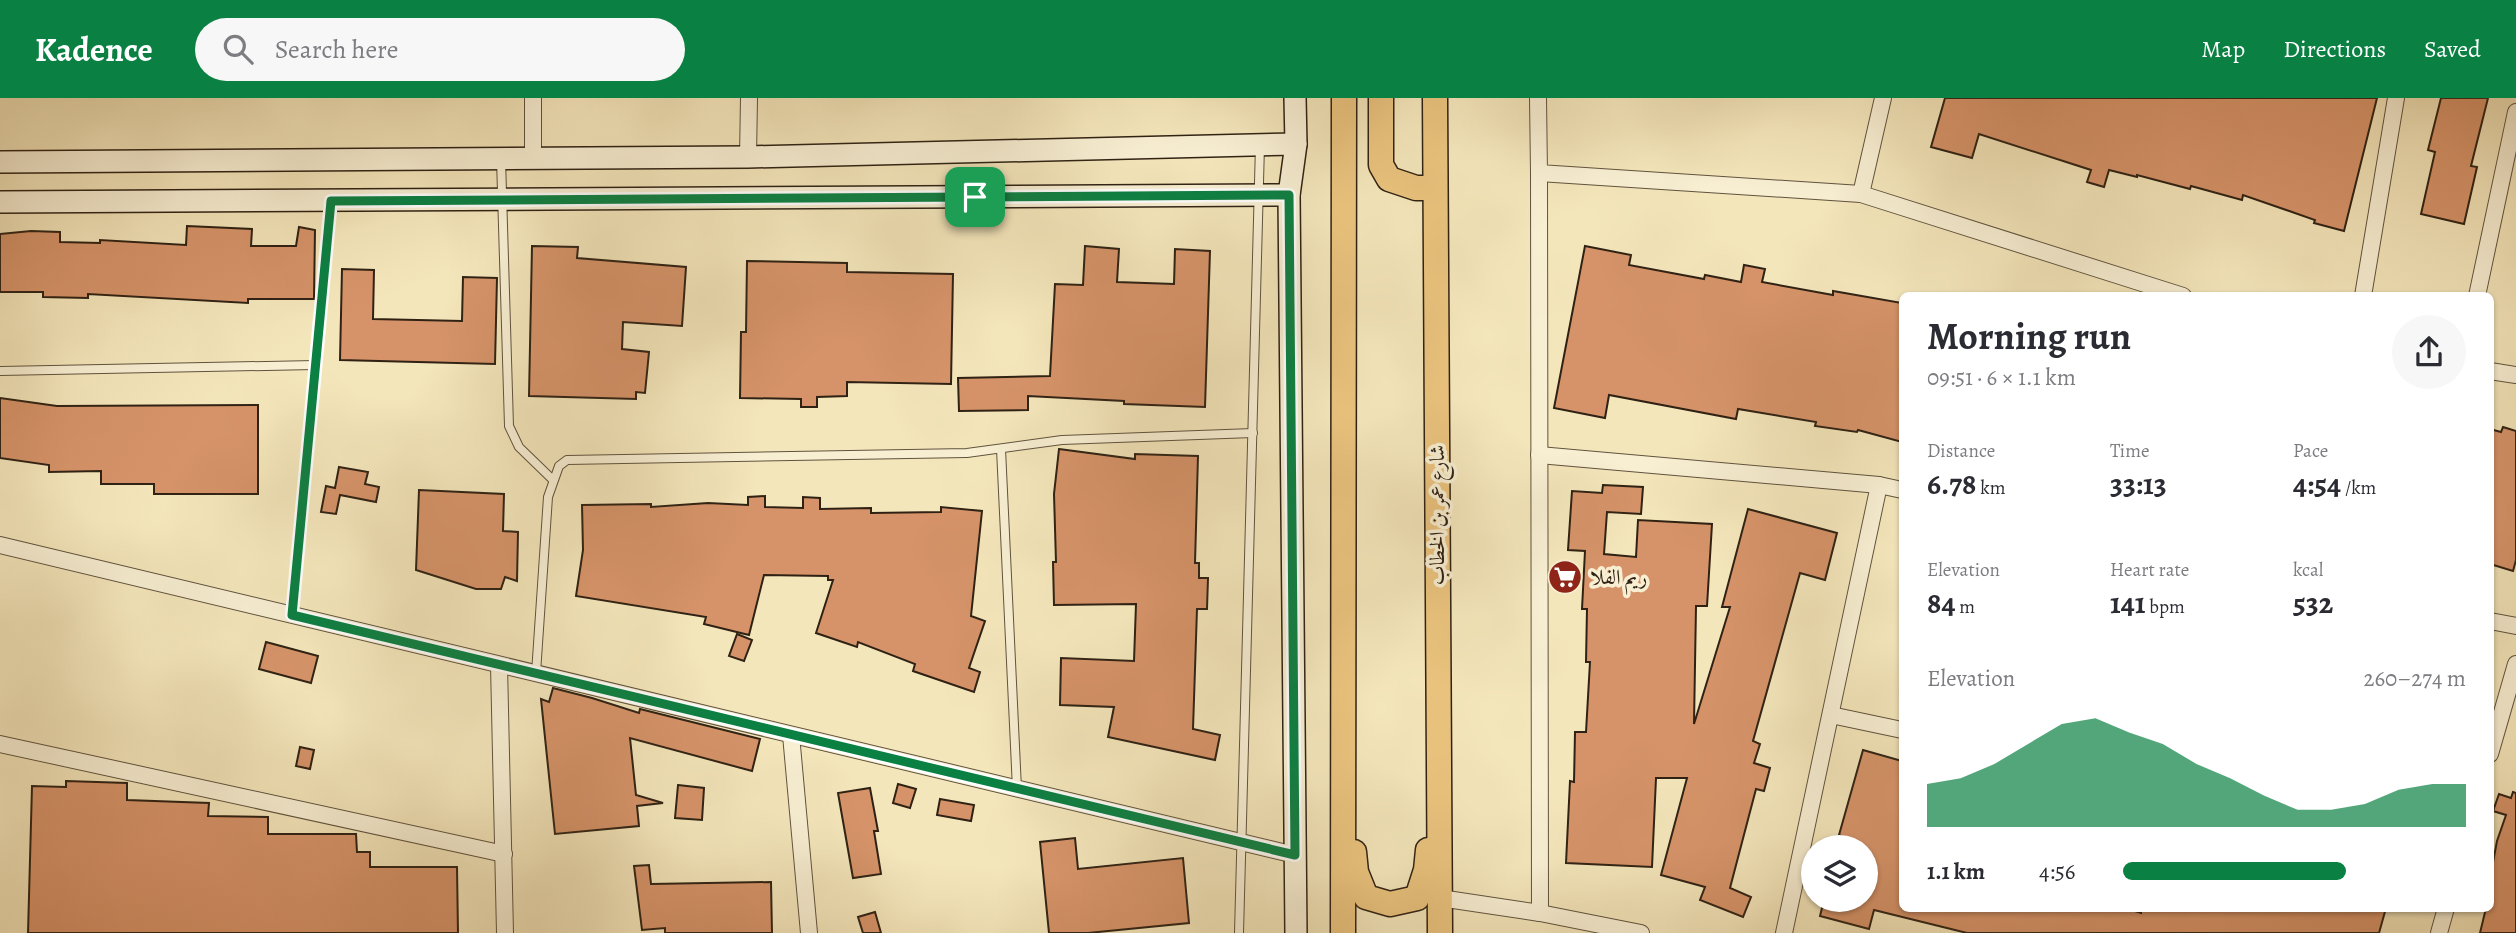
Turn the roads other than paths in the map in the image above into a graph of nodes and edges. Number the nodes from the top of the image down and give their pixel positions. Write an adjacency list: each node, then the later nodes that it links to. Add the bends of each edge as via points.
1 (533, 98): 14 (street)
2 (749, 98): 13 (street)
3 (1295, 98): 11 (street)
4 (1344, 98): 51 (main road)
5 (1381, 98): 18 (main road, via 1381,164 1389,179 1416,188)
6 (1435, 98): 18 (main road, شارع عمر بن الخطاب)
7 (1538, 98): 17 (street)
8 (1883, 98): 19 (street)
9 (2396, 98): 26 (street)
10 (2516, 112): 27 (street)
11 (1296, 144): 12 (street); 21 (street)
12 (1260, 145): 13 (street); 20 (lane)
13 (748, 157): 14 (street)
14 (533, 158): 15 (street)
15 (501, 159): 16 (street); 22 (lane)
16 (0, 162)
17 (1539, 173): 19 (street); 34 (street)
18 (1435, 188): 47 (main road, شارع عمر بن الخطاب)
19 (1861, 194): 25 (street)
20 (1259, 195): 21 (street); 22 (street); 32 (lane)
21 (1289, 195): 55 (street)
22 (502, 200): 23 (street); 35 (lane, via 509,426 519,447)
23 (331, 201): 24 (street); 28 (lane)
24 (0, 202)
25 (2170, 292)
26 (2363, 292)
27 (2478, 292)
28 (315, 365): 29 (lane); 39 (lane)
29 (0, 371)
30 (2494, 372): 31 (street)
31 (2516, 375)
32 (1253, 433): 33 (lane, via 1062,440); 53 (lane)
33 (1001, 449): 35 (lane, via 567,460); 52 (lane)
34 (1539, 455): 36 (street); 58 (street)
35 (553, 480): 44 (lane)
36 (1879, 485): 37 (street); 45 (street)
37 (1899, 489)
38 (0, 545): 39 (street)
39 (292, 615): 43 (street)
40 (2494, 622): 41 (street)
41 (2516, 626)
42 (2516, 664): 49 (street)
43 (499, 665): 44 (street); 54 (street)
44 (536, 674): 48 (street)
45 (1831, 715): 46 (street); 66 (street)
46 (1899, 729)
47 (1438, 730): 51 (main road, via 1426,870 1417,898 1390,904 1366,897 1356,872); 56 (main road, شارع عمر بن الخطاب)
48 (791, 735): 52 (street); 60 (street)
49 (2494, 740)
50 (0, 744): 54 (street)
51 (1343, 747): 63 (main road)
52 (1017, 789): 53 (street)
53 (1243, 843): 55 (street); 61 (lane)
54 (504, 854): 59 (street)
55 (1295, 855): 62 (street)
56 (1440, 898): 58 (street); 64 (main road, شارع عمر بن الخطاب)
57 (2445, 912): 67 (street)
58 (1540, 913): 65 (street)
59 (505, 933)
60 (809, 933)
61 (1239, 933)
62 (1296, 933)
63 (1343, 933)
64 (1440, 933)
65 (1641, 933)
66 (1784, 933)
67 (2439, 933)

